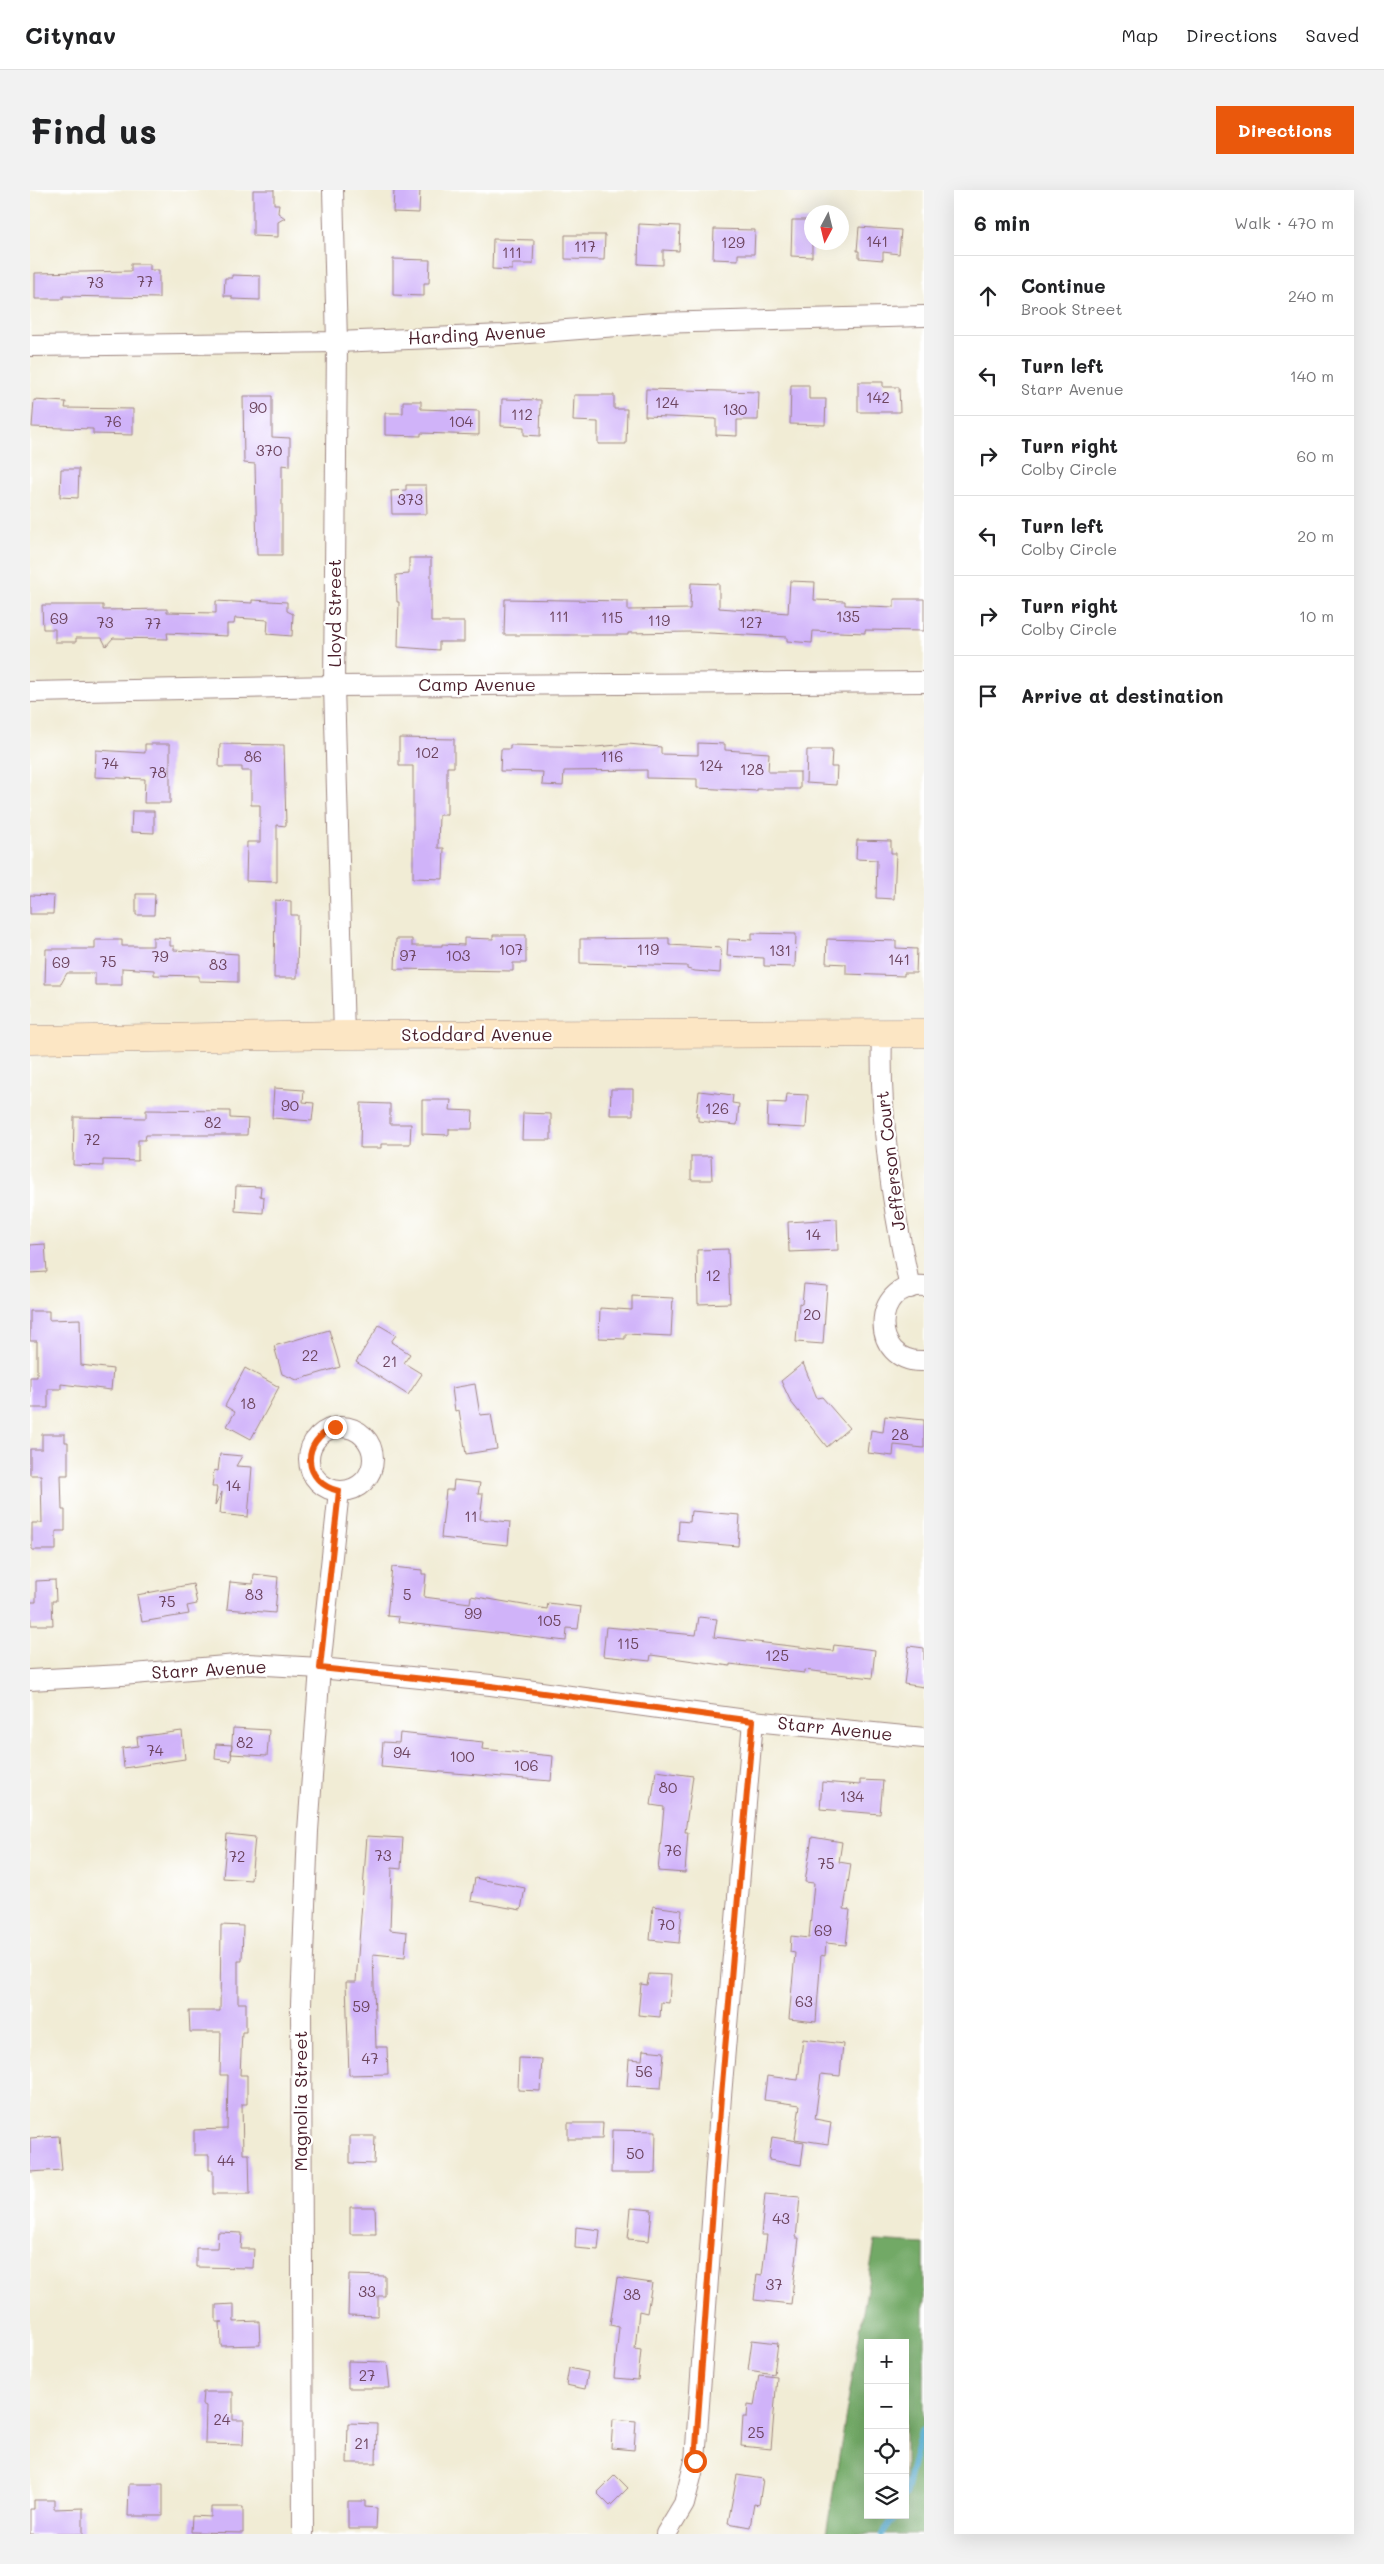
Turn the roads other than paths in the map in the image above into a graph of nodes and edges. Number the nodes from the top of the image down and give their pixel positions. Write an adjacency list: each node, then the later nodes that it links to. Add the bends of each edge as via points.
1 (333, 190): 3 (street, Lloyd Street)
2 (924, 316): 3 (street, Harding Avenue, via 655,323 503,335)
3 (337, 342): 4 (street, Harding Avenue); 6 (street, Lloyd Street)
4 (30, 346)
5 (924, 682): 6 (street, Camp Avenue)
6 (334, 686): 7 (street, Camp Avenue); 10 (street, Lloyd Street)
7 (30, 692)
8 (882, 1033): 9 (street, Stoddard Avenue); 10 (street, Stoddard Avenue); 12 (street, Jefferson Court, via 884,1128 895,1211)
9 (924, 1033)
10 (344, 1035): 11 (street, Stoddard Avenue)
11 (30, 1040)
12 (917, 1287): 13 (street, Jefferson Court, via 899,1293 890,1301 883,1324 890,1346 898,1354 909,1360)
13 (924, 1361)
14 (339, 1491): 15 (street, Magnolia Street)
15 (320, 1668): 16 (street, Starr Avenue, via 248,1664); 17 (street, Starr Avenue, via 491,1686); 19 (street, Magnolia Street, via 308,1831 301,2004)
16 (30, 1680)
17 (753, 1721): 18 (street, Starr Avenue); 20 (street, via 721,2096 695,2461 684,2504)
18 (924, 1738)
19 (303, 2534)
20 (666, 2534)

